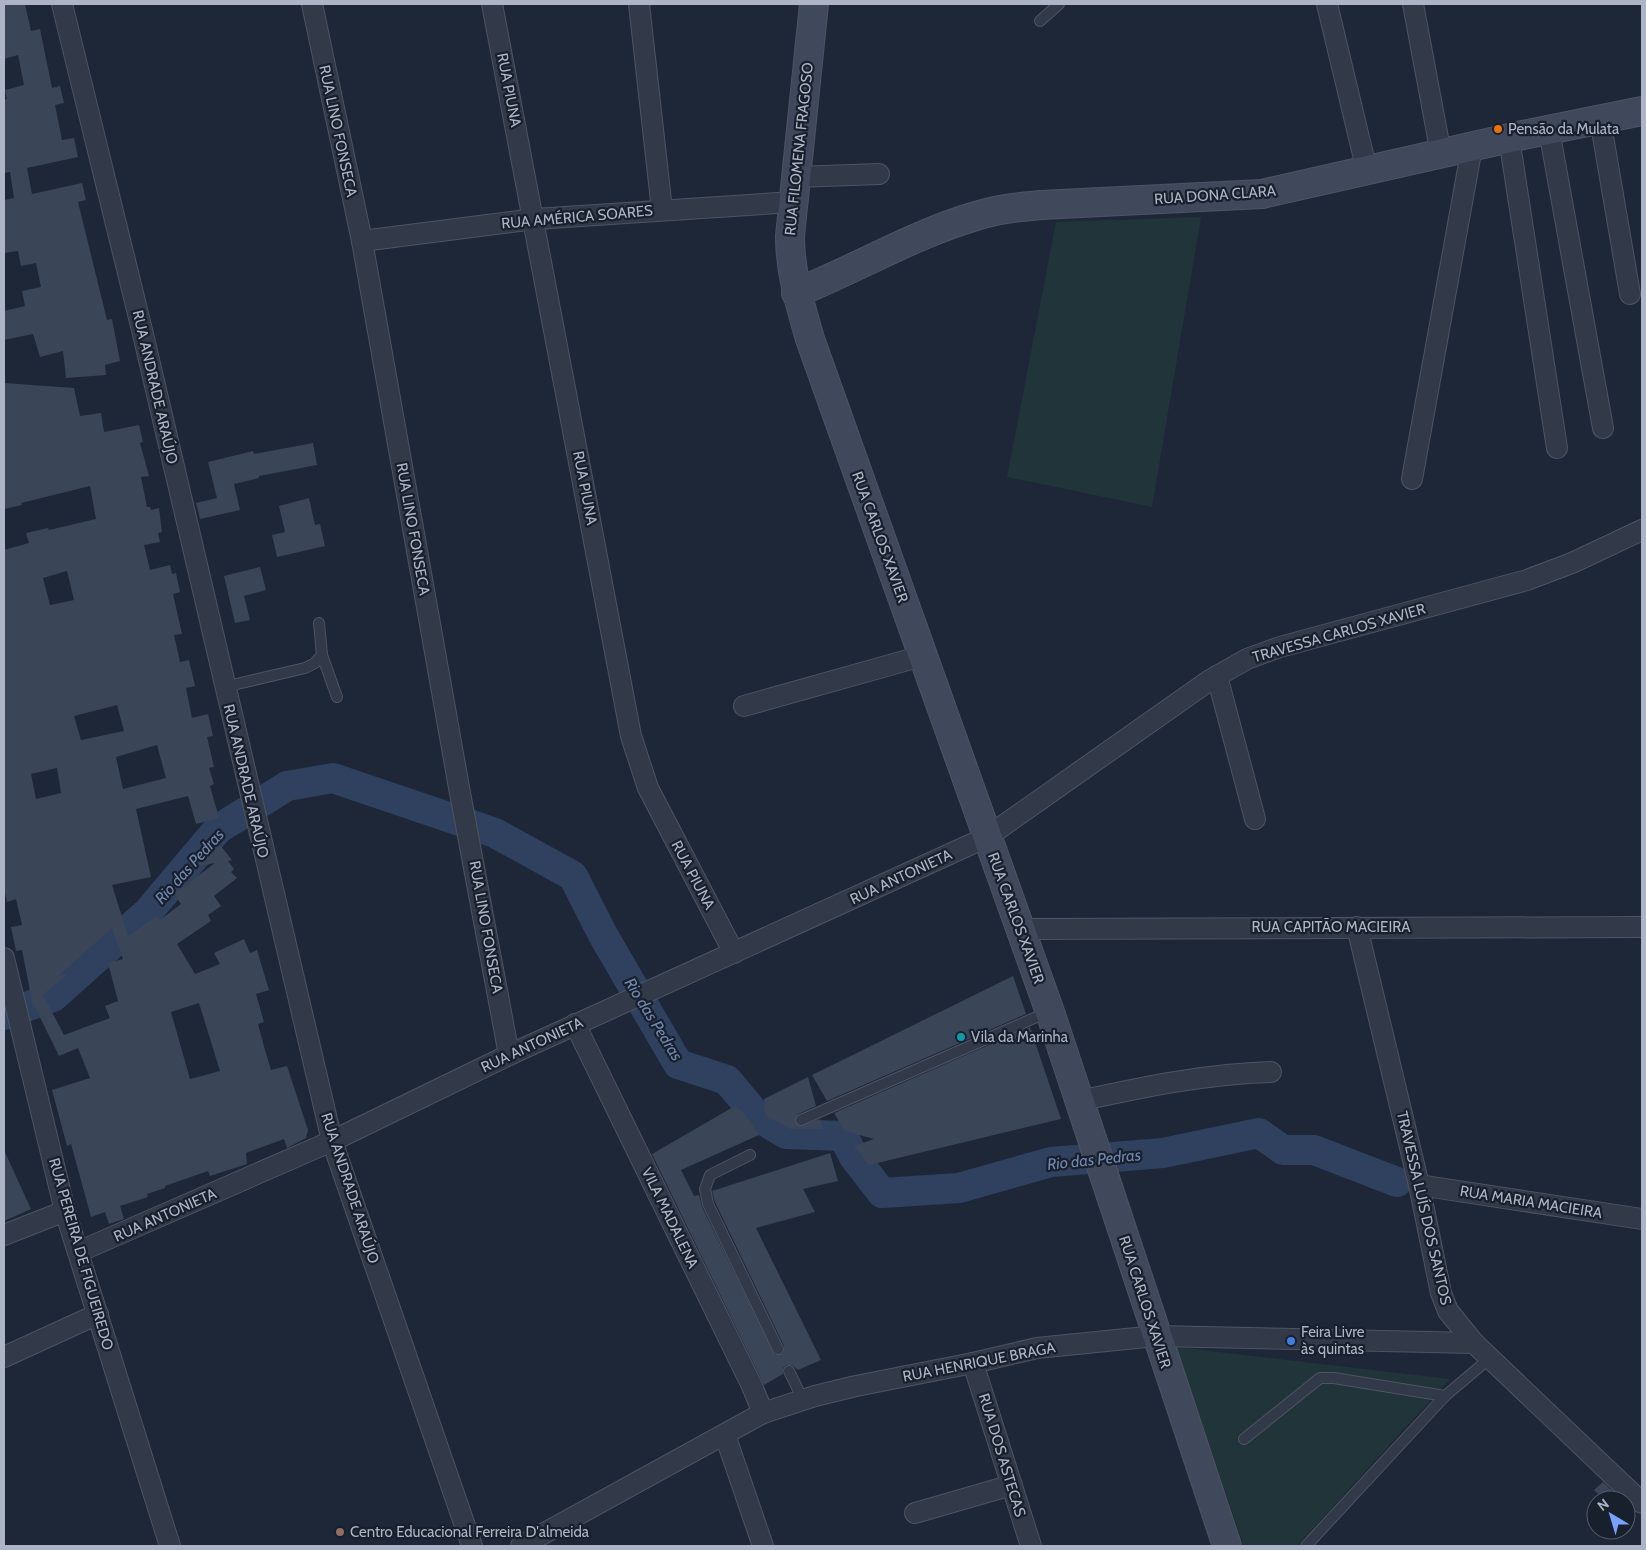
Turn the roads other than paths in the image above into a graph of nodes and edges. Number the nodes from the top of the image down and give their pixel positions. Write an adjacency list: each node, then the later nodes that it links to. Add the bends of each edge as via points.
1 (62, 4): 32 (street, RUA ANDRADE ARAÚJO, via 140,321)
2 (312, 4): 21 (street, RUA LINO FONSECA)
3 (492, 4): 20 (street, RUA PIUNA)
4 (639, 4): 19 (street)
5 (814, 4): 18 (street, RUA FILOMENA FRAGOSO)
6 (1059, 4): 9 (lane)
7 (1327, 4): 16 (street)
8 (1413, 4): 15 (street)
9 (1040, 20)
10 (1642, 111): 11 (street, RUA DONA CLARA)
11 (1600, 119): 12 (street, RUA DONA CLARA); 23 (street)
12 (1549, 130): 13 (street, RUA DONA CLARA); 24 (street)
13 (1509, 138): 14 (street, RUA DONA CLARA); 25 (street)
14 (1472, 147): 15 (street, RUA DONA CLARA); 26 (street)
15 (1441, 154): 16 (street, RUA DONA CLARA)
16 (1367, 171): 22 (street, RUA DONA CLARA, via 1255,195 1006,208 934,231)
17 (879, 174): 18 (street, RUA AMÉRICA SOARES)
18 (794, 190): 19 (street, RUA AMÉRICA SOARES); 22 (street, RUA FILOMENA FRAGOSO, via 790,262)
19 (662, 210): 20 (street, RUA AMÉRICA SOARES)
20 (535, 220): 21 (street, RUA AMÉRICA SOARES); 40 (street, RUA PIUNA, via 636,755 648,788)
21 (362, 241): 45 (street, RUA LINO FONSECA)
22 (796, 293): 30 (street, RUA CARLOS XAVIER)
23 (1630, 294)
24 (1603, 428)
25 (1557, 448)
26 (1412, 479)
27 (1642, 530): 31 (street, TRAVESSA CARLOS XAVIER, via 1527,580 1280,647 1247,659)
28 (319, 623): 29 (lane)
29 (322, 655): 32 (lane, via 316,663 305,668); 33 (lane)
30 (922, 656): 34 (street); 36 (street, RUA CARLOS XAVIER)
31 (1217, 676): 35 (street); 36 (street, TRAVESSA CARLOS XAVIER)
32 (224, 687): 49 (street, RUA ANDRADE ARAÚJO)
33 (336, 697)
34 (744, 706)
35 (1255, 819)
36 (987, 837): 38 (street, RUA CARLOS XAVIER); 40 (street, RUA ANTONIETA)
37 (1357, 927): 38 (street, RUA CAPITÃO MACIEIRA); 39 (street, RUA CAPITÃO MACIEIRA); 51 (street, TRAVESSA LUÍS DOS SANTOS)
38 (1020, 929): 43 (street, RUA CARLOS XAVIER)
39 (1642, 930)
40 (734, 953): 44 (street, RUA ANTONIETA)
41 (4, 958): 42 (street, RUA PEREIRA DE FIGUEIREDO)
42 (9, 989): 52 (street, RUA PEREIRA DE FIGUEIREDO)
43 (1050, 1012): 47 (street, RUA CARLOS XAVIER); 48 (lane)
44 (575, 1024): 45 (street, RUA ANTONIETA); 66 (street, VILA MADALENA)
45 (509, 1055): 49 (street, RUA ANTONIETA)
46 (1271, 1072): 47 (street, via 1176,1080)
47 (1080, 1101): 57 (street, RUA CARLOS XAVIER)
48 (801, 1120)
49 (332, 1142): 55 (street, RUA ANTONIETA); 73 (street, RUA ANDRADE ARAÚJO)
50 (750, 1155): 59 (lane, via 710,1175 705,1189 708,1204)
51 (1419, 1185): 53 (street, RUA MARIA MACIEIRA); 58 (street, TRAVESSA LUÍS DOS SANTOS, via 1441,1293 1448,1311)
52 (65, 1211): 54 (street); 55 (street, RUA PEREIRA DE FIGUEIREDO)
53 (1642, 1219)
54 (4, 1235)
55 (78, 1252): 56 (street, RUA PEREIRA DE FIGUEIREDO)
56 (98, 1314): 60 (street); 72 (street, RUA PEREIRA DE FIGUEIREDO)
57 (1156, 1336): 58 (street, RUA HENRIQUE BRAGA); 62 (street, RUA HENRIQUE BRAGA, via 1037,1348); 77 (street, RUA CARLOS XAVIER)
58 (1474, 1343): 61 (street, TRAVESSA LUÍS DOS SANTOS)
59 (778, 1349)
60 (4, 1357)
61 (1490, 1358): 64 (lane); 70 (street, TRAVESSA LUÍS DOS SANTOS)
62 (973, 1363): 65 (street, RUA HENRIQUE BRAGA); 69 (street, RUA DOS ASTECAS)
63 (789, 1371): 65 (lane)
64 (1445, 1396): 68 (lane, via 1320,1378); 78 (lane)
65 (803, 1400): 66 (street, RUA HENRIQUE BRAGA)
66 (763, 1413): 67 (street, RUA HENRIQUE BRAGA)
67 (726, 1434): 74 (street, RUA HENRIQUE BRAGA); 75 (street)
68 (1244, 1438)
69 (1012, 1485): 71 (street); 76 (street, RUA DOS ASTECAS)
70 (1642, 1502)
71 (915, 1513)
72 (170, 1546)
73 (472, 1546)
74 (521, 1546)
75 (763, 1546)
76 (1031, 1546)
77 (1227, 1546)
78 (1306, 1546)

